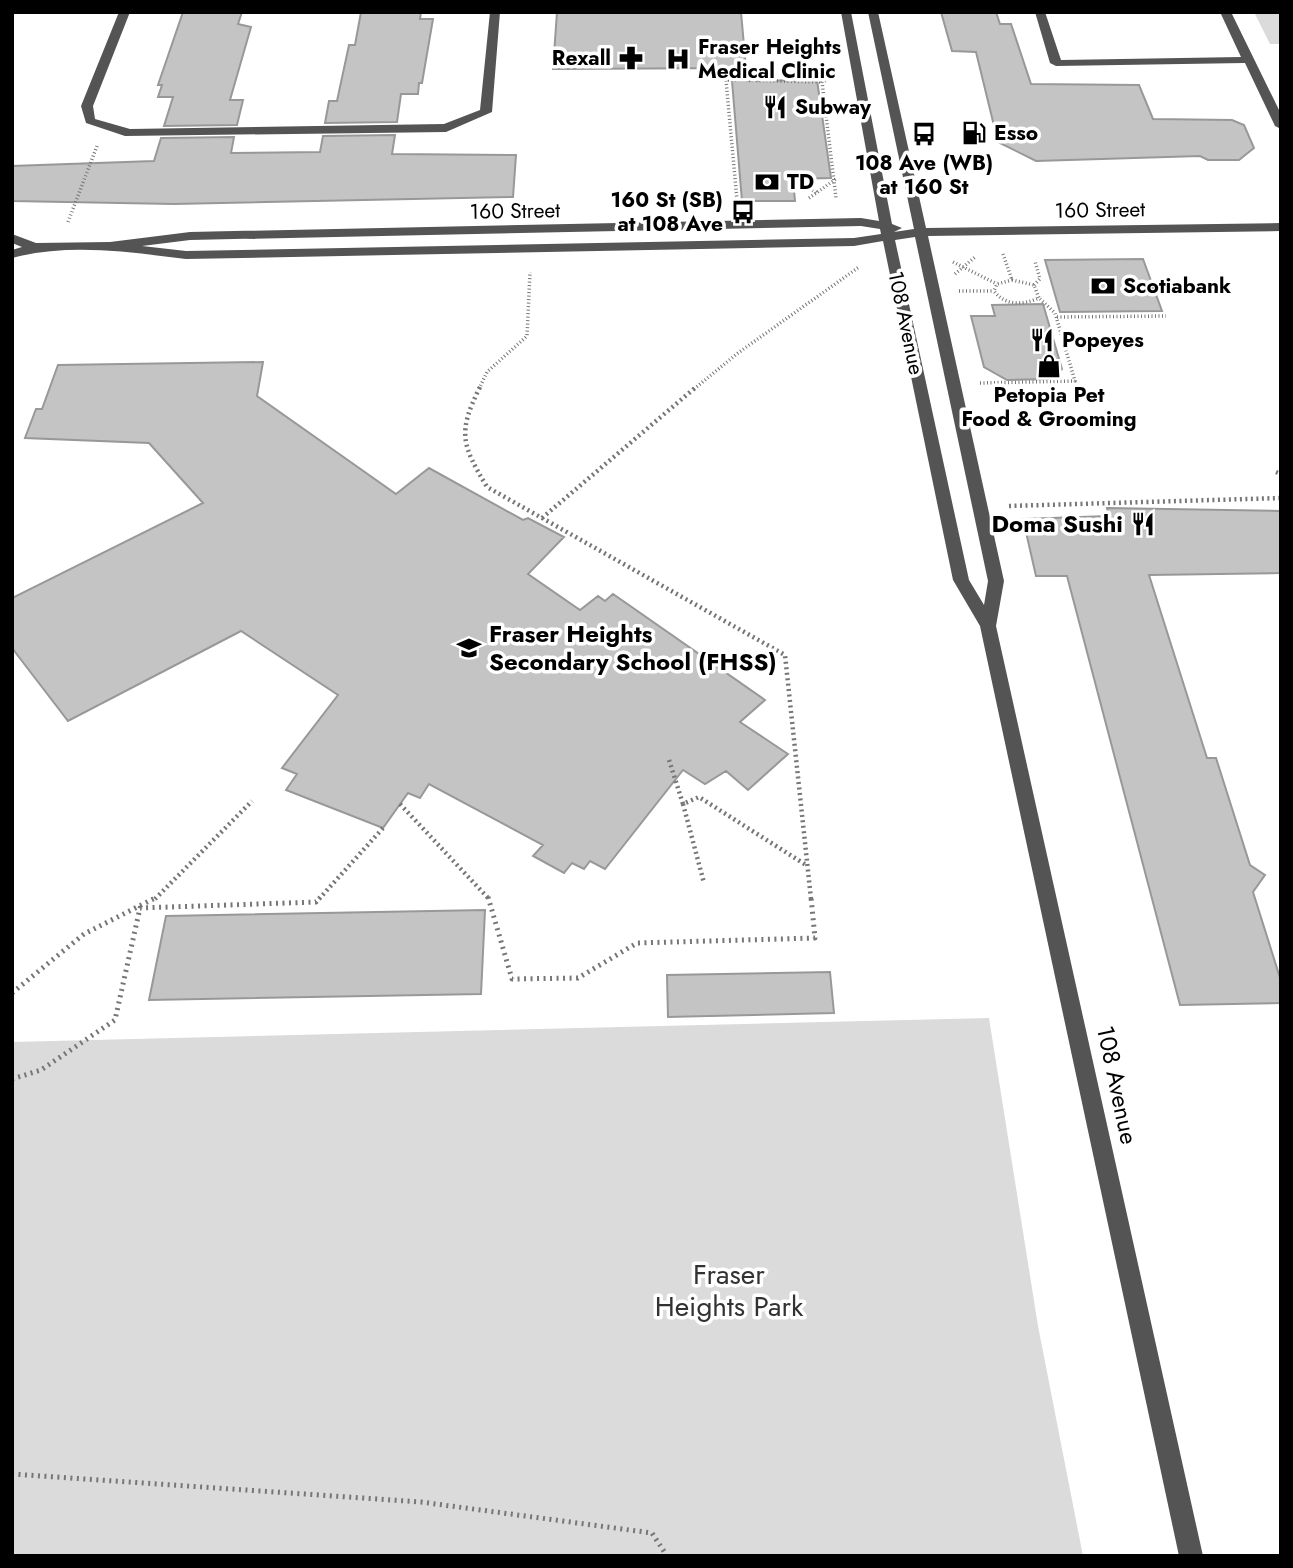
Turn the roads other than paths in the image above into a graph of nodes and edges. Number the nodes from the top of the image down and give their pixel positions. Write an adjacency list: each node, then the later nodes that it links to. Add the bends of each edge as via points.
1 (125, 12): 2 (street, via 87,106 90,121 129,133 446,128 486,112)
2 (495, 12)
3 (846, 12): 11 (street, 108 Avenue)
4 (873, 12): 12 (street, 108 Avenue)
5 (1040, 12): 7 (street, via 1056,62)
6 (1225, 12): 7 (street)
7 (1248, 60): 8 (street)
8 (1281, 126)
9 (1281, 227): 12 (street, 160 Street)
10 (558, 229): 11 (street, 160 Street, via 861,222); 14 (street, 160 Street, via 190,236); 16 (street, via 531,240 394,242)
11 (887, 232): 12 (street, 160 Street); 16 (street, 160 Street, via 854,242); 18 (street, 108 Avenue, via 961,580)
12 (920, 232): 18 (street, 108 Avenue, via 996,581)
13 (12, 238): 15 (street, 160 Street)
14 (110, 246): 15 (street, 160 Street); 16 (street, 160 Street, via 186,255)
15 (34, 247): 17 (street, 160 Street)
16 (337, 253)
17 (12, 254)
18 (988, 626): 19 (street, 108 Avenue)
19 (1191, 1556)

